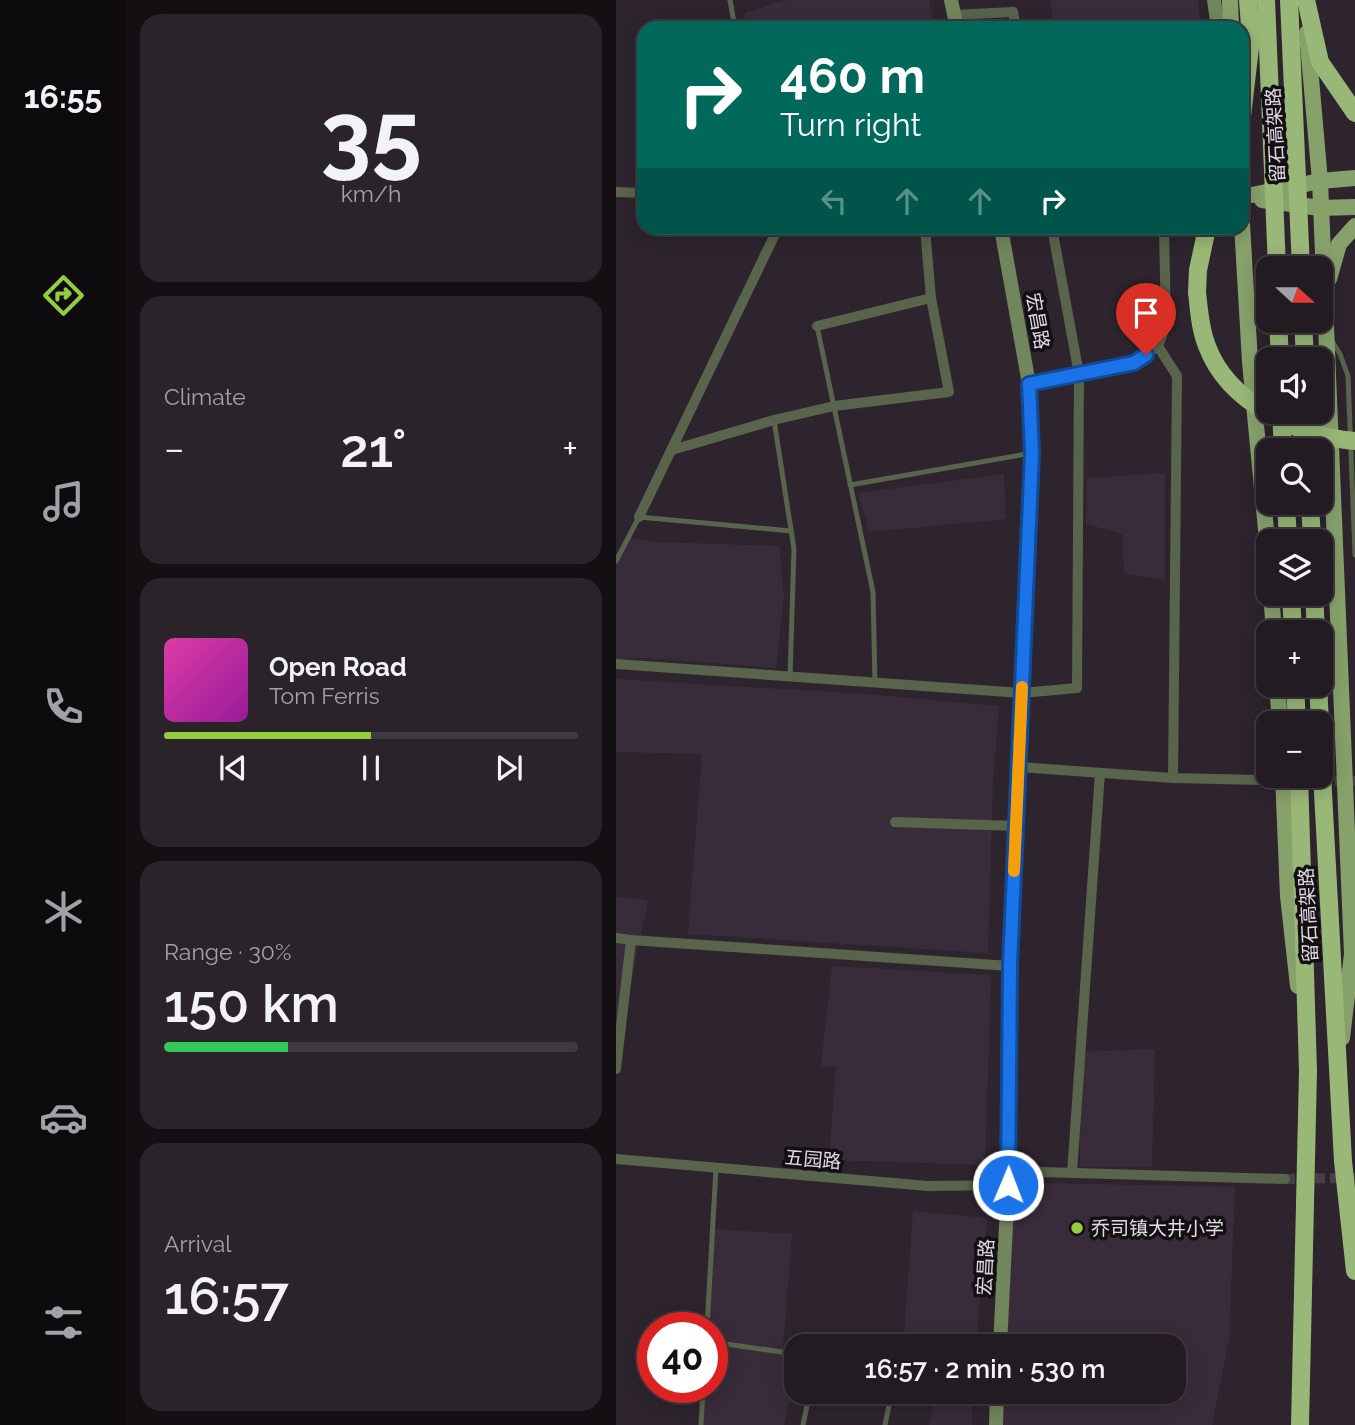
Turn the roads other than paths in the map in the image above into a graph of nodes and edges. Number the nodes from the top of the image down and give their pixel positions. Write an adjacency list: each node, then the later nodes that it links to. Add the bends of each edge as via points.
1 (730, 0): 9 (lane)
2 (950, 0): 10 (street)
3 (1214, 0): 13 (street)
4 (1230, 0): 14 (main road)
5 (1248, 0): 15 (highway)
6 (1266, 0): 33 (highway, 留石高架路, bridge)
7 (1289, 0): 34 (highway, 留石高架路, bridge)
8 (1305, 0): 16 (highway, via 1320,62); 18 (main road)
9 (734, 21)
10 (956, 21)
11 (962, 21): 12 (street, via 1013,12)
12 (1015, 21)
13 (1217, 21)
14 (1231, 21)
15 (1249, 56)
16 (1355, 113)
17 (1355, 178): 18 (main road)
18 (1320, 181): 21 (main road); 24 (main road)
19 (616, 192): 20 (street)
20 (637, 194)
21 (1249, 196)
22 (1249, 198): 24 (main road)
23 (1355, 207): 24 (main road)
24 (1320, 208): 35 (main road)
25 (1355, 226): 36 (main road)
26 (775, 235): 47 (street)
27 (926, 235): 37 (street)
28 (1002, 235): 43 (street, 宏昌路)
29 (1053, 235): 42 (street)
30 (1164, 235): 41 (street, via 1166,325)
31 (1206, 235): 46 (highway, bridge, via 1198,292 1201,325 1216,365 1245,397 1271,415 1320,435)
32 (1243, 235): 51 (main road)
33 (1277, 256)
34 (1300, 256)
35 (1322, 256)
36 (1334, 256)
37 (931, 298): 38 (street); 44 (street, via 949,392)
38 (817, 326): 44 (lane)
39 (1325, 333): 73 (main road, via 1352,954)
40 (1326, 333): 53 (lane, via 1348,376)
41 (1158, 346): 42 (street, via 1134,363); 61 (street, via 1177,376)
42 (1079, 374): 43 (street); 58 (street, via 1077,688)
43 (1029, 384): 48 (street, 宏昌路)
44 (834, 406): 45 (street); 49 (lane)
45 (774, 420): 47 (street); 52 (lane)
46 (1355, 441)
47 (671, 450): 50 (street)
48 (1032, 453): 49 (lane); 58 (street, 宏昌路)
49 (850, 485): 57 (lane, via 873,592)
50 (639, 517): 52 (lane); 54 (lane)
51 (1266, 529)
52 (791, 531): 56 (lane)
53 (1355, 555)
54 (616, 561)
55 (616, 664): 56 (street)
56 (790, 677): 57 (street)
57 (875, 683): 58 (street)
58 (1022, 693): 59 (street, 宏昌路)
59 (1018, 767): 60 (street); 67 (street, 宏昌路)
60 (1100, 773): 61 (street); 76 (street)
61 (1173, 778): 62 (street)
62 (1256, 780)
63 (1284, 788): 72 (main road, via 1288,896)
64 (1299, 788): 72 (highway, 留石高架路)
65 (1323, 788): 73 (highway, 留石高架路)
66 (895, 822): 67 (street)
67 (1016, 826): 70 (street, 宏昌路)
68 (616, 938): 69 (street)
69 (631, 940): 70 (street); 71 (street)
70 (1010, 966): 78 (street, 宏昌路)
71 (616, 1069)
72 (1308, 1071): 92 (highway, 留石高架路)
73 (1338, 1071): 79 (highway, 留石高架路)
74 (616, 1159): 75 (street, 五园路)
75 (716, 1168): 78 (street, 五园路, via 928,1186); 80 (lane)
76 (1072, 1173): 77 (street); 78 (street, via 1041,1172)
77 (1285, 1179)
78 (1008, 1185): 81 (street, 宏昌路)
79 (1355, 1271)
80 (708, 1312)
81 (1001, 1334)
82 (728, 1344): 83 (lane)
83 (784, 1352)
84 (702, 1403): 88 (lane)
85 (807, 1404): 89 (lane)
86 (889, 1404): 90 (lane)
87 (997, 1404): 91 (street)
88 (701, 1425)
89 (803, 1425)
90 (885, 1425)
91 (996, 1425)
92 (1300, 1425)

